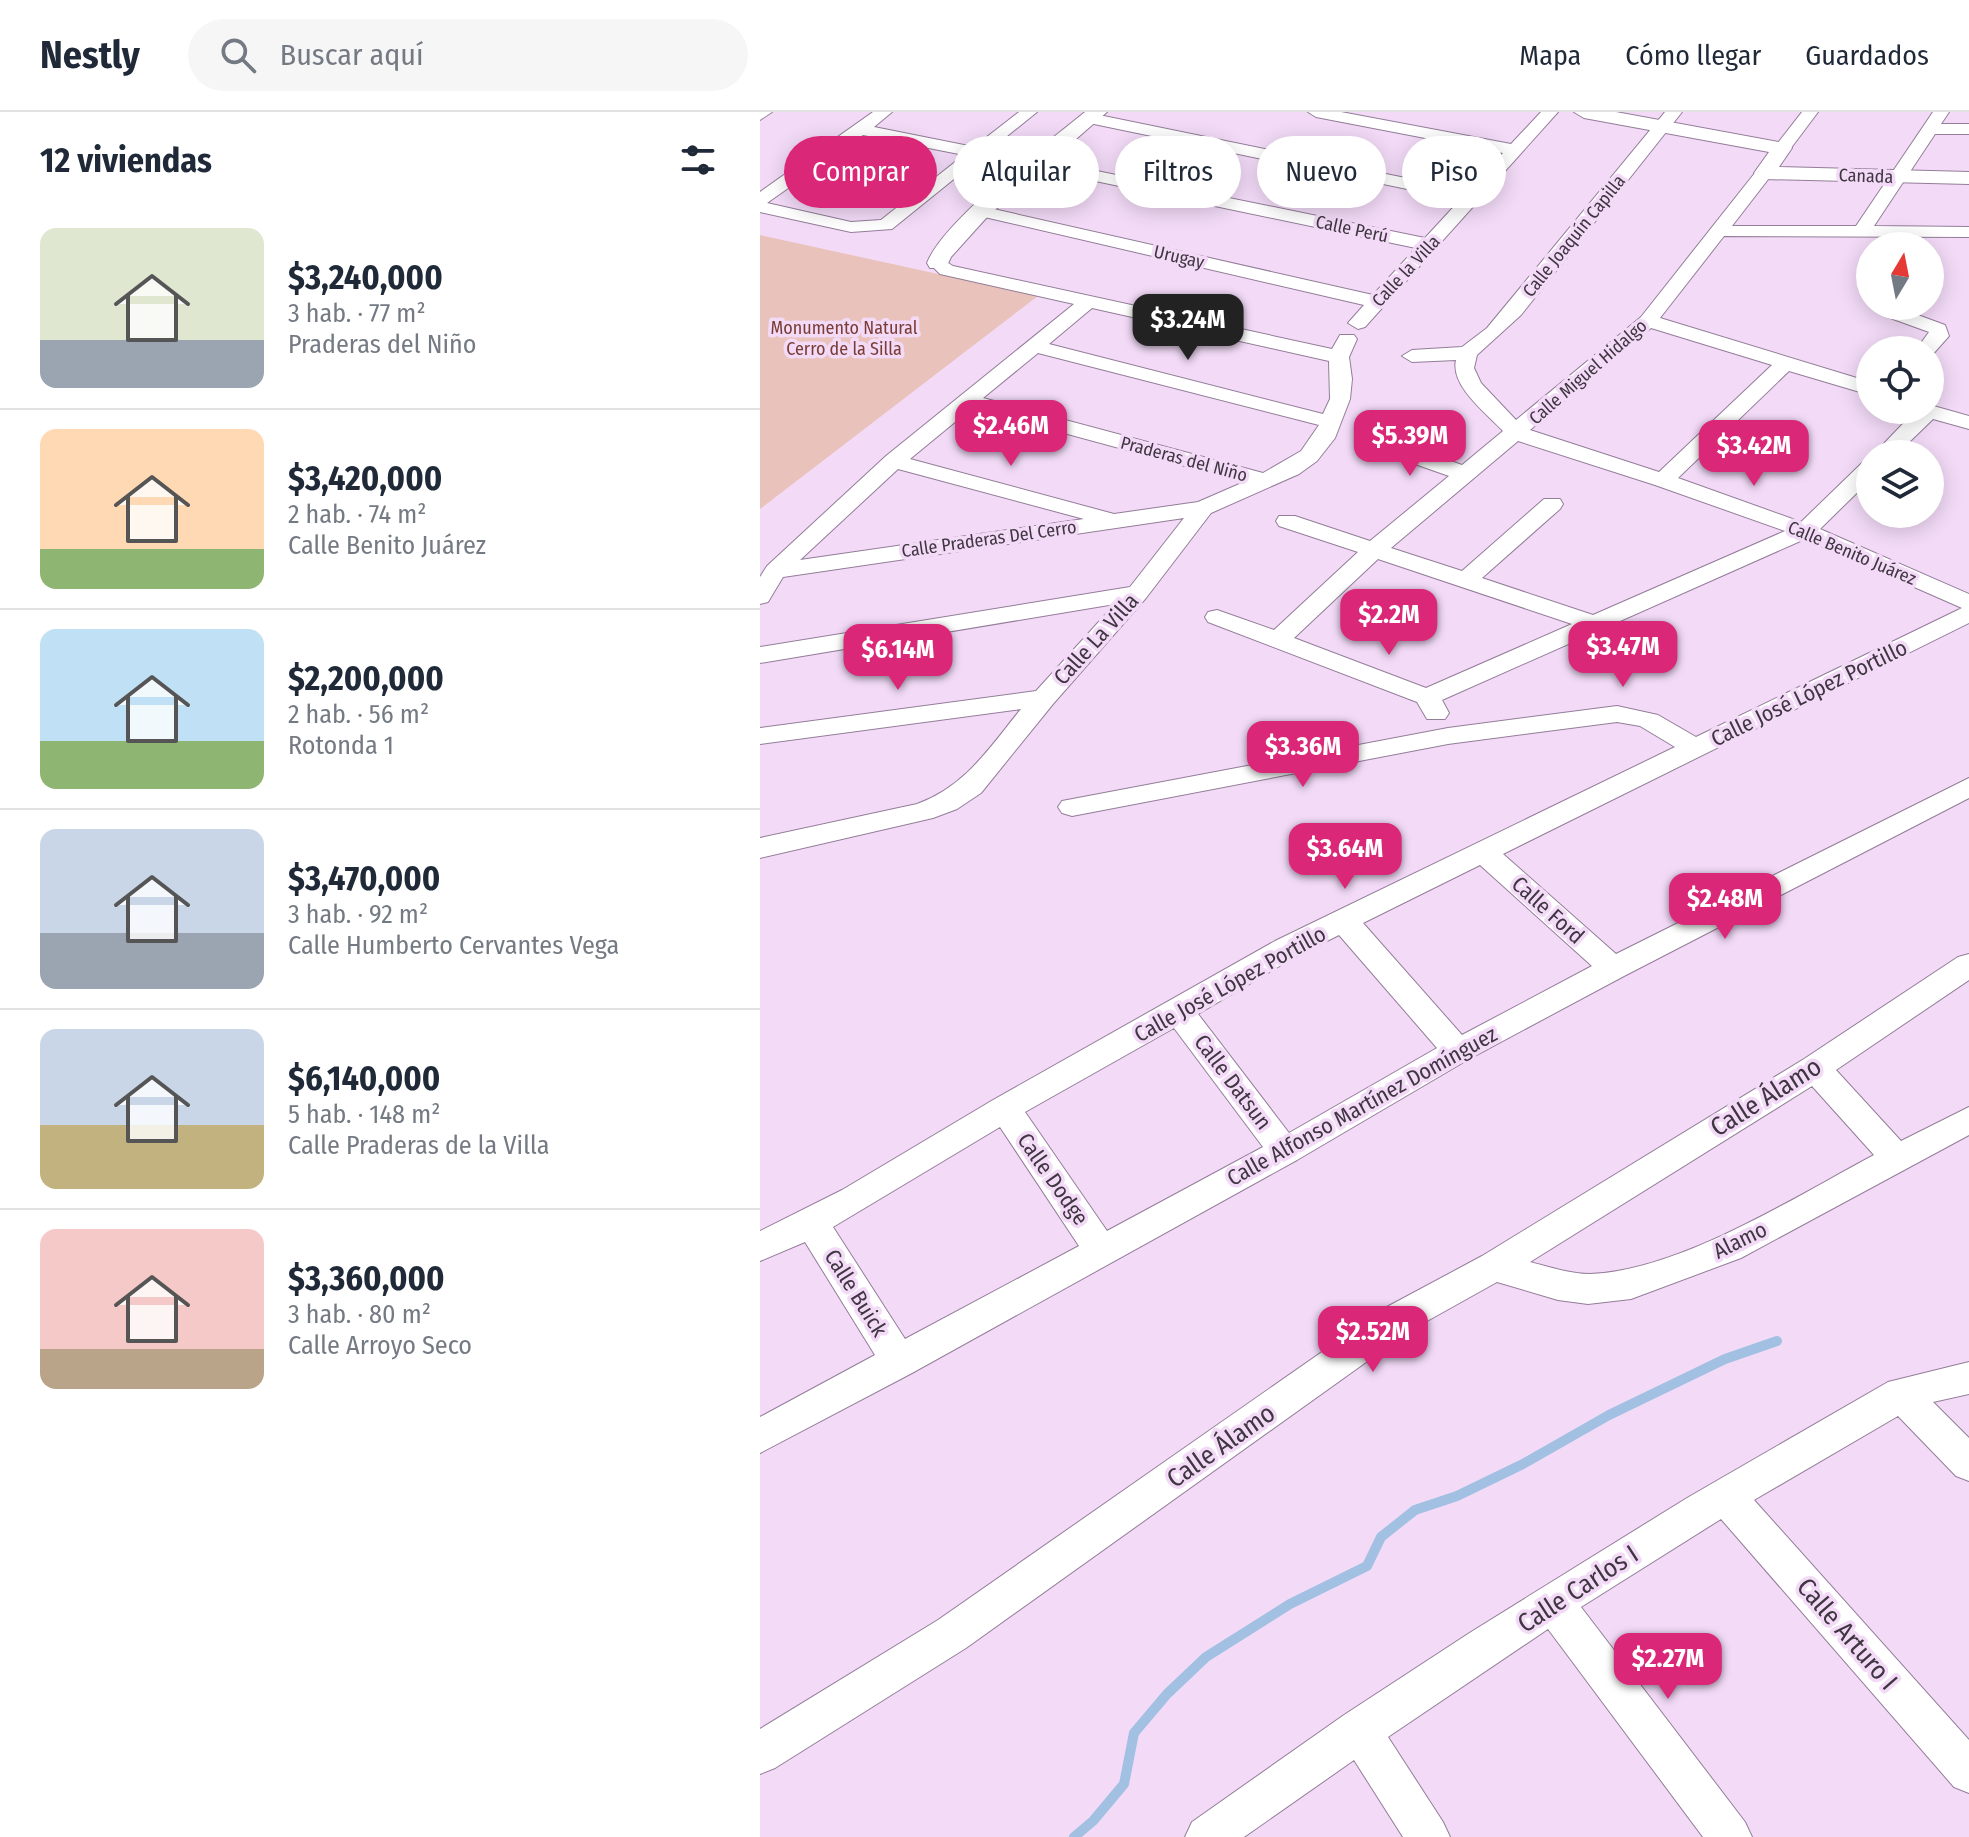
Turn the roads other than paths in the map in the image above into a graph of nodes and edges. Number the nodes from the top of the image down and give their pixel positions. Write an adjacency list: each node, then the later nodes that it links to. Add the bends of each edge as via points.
1 (884, 112): 11 (street)
2 (995, 112): 8 (street)
3 (1316, 112): 19 (street)
4 (1550, 112): 19 (street, Calle la Villa)
5 (1584, 112): 10 (street)
6 (1810, 112): 18 (street)
7 (1941, 112): 12 (street)
8 (1026, 115): 15 (street)
9 (1093, 115): 16 (street); 26 (street)
10 (1669, 119): 18 (street); 47 (street, Calle Joaquín Capilla, via 1514,311)
11 (859, 129): 14 (street); 17 (street)
12 (1929, 129): 13 (street); 24 (street)
13 (1969, 129)
14 (849, 136)
15 (999, 136)
16 (1069, 136)
17 (953, 148)
18 (1782, 148): 22 (street)
19 (1514, 150): 20 (street, Calle la Villa)
20 (1506, 159)
21 (953, 172): 28 (street)
22 (1764, 173): 24 (street, Canada); 35 (street, Calle Miguel Hidalgo)
23 (1099, 177): 38 (street, Calle Perú)
24 (1896, 177): 25 (street, Canada); 36 (street)
25 (1969, 178)
26 (1402, 182)
27 (784, 183): 29 (street)
28 (937, 185)
29 (760, 200)
30 (760, 207): 31 (street, via 875,228)
31 (909, 208)
32 (984, 208): 34 (street)
33 (1462, 208): 38 (street, Calle la Villa)
34 (980, 211): 39 (street); 41 (street, Urugay)
35 (1720, 231): 36 (street); 43 (street, Calle Miguel Hidalgo)
36 (1862, 231): 37 (street)
37 (1969, 232)
38 (1430, 245): 41 (street, Calle la Villa)
39 (938, 263): 40 (street, via 947,270)
40 (1089, 301): 45 (street); 46 (street)
41 (1377, 302): 45 (street, Calle la Villa)
42 (1917, 320): 44 (street, via 1936,326)
43 (1648, 321): 49 (street); 56 (street, Calle Miguel Hidalgo)
44 (1939, 336)
45 (1348, 340): 53 (street, Calle La Villa)
46 (1035, 346): 51 (street); 53 (street)
47 (1467, 353): 48 (street); 56 (street, Calle Benito Juárez, via 1464,368 1472,385)
48 (1412, 356)
49 (1787, 362): 50 (street); 62 (street)
50 (1856, 384)
51 (967, 400): 59 (street); 61 (street, Praderas del Niño)
52 (1944, 416): 54 (street)
53 (1330, 422): 61 (street, Calle La Villa, via 1309,456)
54 (1969, 423)
55 (1915, 424): 58 (street)
56 (1516, 433): 60 (street, Calle Miguel Hidalgo); 62 (street, Calle Benito Juárez)
57 (1369, 440): 60 (street)
58 (1899, 440)
59 (894, 461): 66 (street); 70 (street)
60 (1465, 474): 69 (street, Calle Miguel Hidalgo)
61 (1262, 480): 65 (street, Calle La Villa)
62 (1663, 480): 68 (street, Calle Benito Juárez)
63 (1856, 482): 68 (street)
64 (1552, 504): 71 (street)
65 (1203, 508): 66 (street, Calle Praderas Del Cerro); 72 (street, Calle La Villa)
66 (1117, 521): 70 (street, Calle Praderas Del Cerro)
67 (1287, 521): 69 (street)
68 (1805, 531): 74 (street, Calle Benito Juárez); 77 (street)
69 (1374, 550): 71 (street); 78 (street, Calle Miguel Hidalgo)
70 (775, 571): 73 (street)
71 (1467, 579): 77 (street)
72 (1138, 593): 79 (street); 81 (street, Calle La Villa)
73 (760, 597)
74 (1969, 603)
75 (1969, 614): 84 (street, Calle José López Portillo)
76 (1217, 617): 78 (street)
77 (1596, 624): 80 (street)
78 (1277, 640): 80 (street)
79 (760, 655)
80 (1427, 697): 83 (street)
81 (1044, 698): 82 (street); 87 (street, Calle La Villa, via 971,787 947,803)
82 (760, 736)
83 (1448, 736): 84 (street, via 1637,715 1657,722); 86 (street)
84 (1695, 749): 88 (street, Calle José López Portillo)
85 (1969, 787): 90 (street, Calle Alfonso Martínez Domínguez)
86 (1072, 807)
87 (760, 848)
88 (1484, 853): 89 (street, Calle José López Portillo); 90 (street, Calle Ford)
89 (1344, 921): 92 (street, Calle José López Portillo, via 1285,949); 93 (street)
90 (1613, 968): 93 (street, Calle Alfonso Martínez Domínguez)
91 (1964, 973): 94 (street, Calle Álamo)
92 (1180, 1013): 95 (street, Calle José López Portillo); 97 (street, Calle Datsun)
93 (1458, 1051): 97 (street, Calle Alfonso Martínez Domínguez)
94 (1815, 1068): 98 (street); 102 (street, Calle Álamo)
95 (1005, 1109): 99 (street, Calle José López Portillo); 101 (street, Calle Dodge)
96 (1969, 1120): 98 (street, Alamo)
97 (1285, 1151): 101 (street, Calle Alfonso Martínez Domínguez)
98 (1896, 1158): 102 (street, Alamo, via 1729,1248 1631,1284 1588,1289)
99 (813, 1225): 100 (street, Calle José López Portillo); 103 (street, Calle Buick)
100 (760, 1247)
101 (1101, 1250): 103 (street, Calle Alfonso Martínez Domínguez)
102 (1494, 1266): 111 (street, Calle Álamo, via 1398,1319 952,1634)
103 (899, 1362): 106 (street, Calle Alfonso Martínez Domínguez)
104 (1969, 1378): 105 (street, Calle Carlos I)
105 (1901, 1394): 107 (street); 108 (street, Calle Carlos I)
106 (760, 1436)
107 (1969, 1464)
108 (1726, 1496): 109 (street, Calle Carlos I); 112 (street, Calle Arturo I)
109 (1554, 1604): 110 (street, Calle Carlos I); 115 (street)
110 (1359, 1730): 113 (street, Calle Carlos I); 114 (street)
111 (760, 1753)
112 (1969, 1772)
113 (1207, 1837)
114 (1428, 1837)
115 (1730, 1837)

